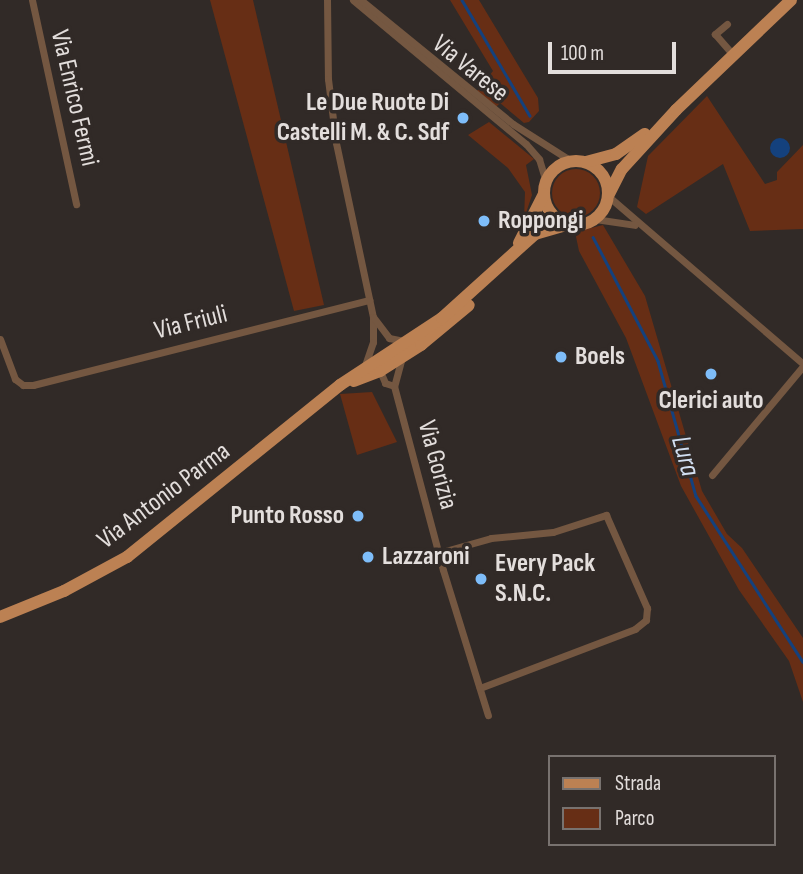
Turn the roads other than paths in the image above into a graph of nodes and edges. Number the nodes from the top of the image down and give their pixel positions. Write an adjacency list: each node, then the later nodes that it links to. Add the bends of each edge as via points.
1 (33, 0): 13 (street, Via Enrico Fermi)
2 (327, 0): 19 (street, via 328,79 336,143)
3 (353, 0): 11 (street, Via Varese, via 526,144 539,159)
4 (362, 0): 9 (street, Via Varese, via 519,129)
5 (791, 0): 7 (main road)
6 (727, 23): 7 (street, via 715,34)
7 (733, 55): 8 (main road)
8 (676, 110): 10 (main road, via 625,149); 12 (main road, via 622,169)
9 (571, 161): 10 (main road); 11 (main road, via 556,168)
10 (586, 162): 12 (main road, via 604,175)
11 (545, 188): 15 (main road, via 550,211); 17 (main road, Via Antonio Parma)
12 (608, 195): 14 (main road); 16 (street)
13 (76, 204)
14 (595, 219): 15 (main road); 16 (street)
15 (570, 224): 17 (main road, Via Antonio Parma, via 542,229)
16 (639, 226): 24 (street)
17 (513, 253): 18 (main road, Via Antonio Parma)
18 (487, 280): 22 (main road, Via Antonio Parma); 23 (main road, Via Antonio Parma, via 444,328)
19 (369, 300): 20 (street); 21 (street, Via Friuli, via 23,385 15,379)
20 (373, 317): 22 (street, via 389,338); 25 (street, via 373,342)
21 (0, 339)
22 (408, 341): 25 (main road, Via Antonio Parma); 26 (street)
23 (403, 356): 26 (main road, Via Antonio Parma); 28 (street)
24 (803, 365): 29 (street)
25 (363, 369): 27 (main road, Via Antonio Parma)
26 (380, 371): 27 (main road, Via Antonio Parma); 28 (street, Via Gorizia, via 383,381)
27 (340, 386): 31 (main road, Via Antonio Parma, via 127,557 64,591)
28 (394, 386): 30 (street, Via Gorizia)
29 (712, 475)
30 (439, 554): 32 (street, Via Gorizia); 32 (street, via 491,538 554,532 606,515 647,608 646,620 635,629)
31 (0, 617)
32 (480, 688): 33 (street, Via Gorizia)
33 (488, 715)

